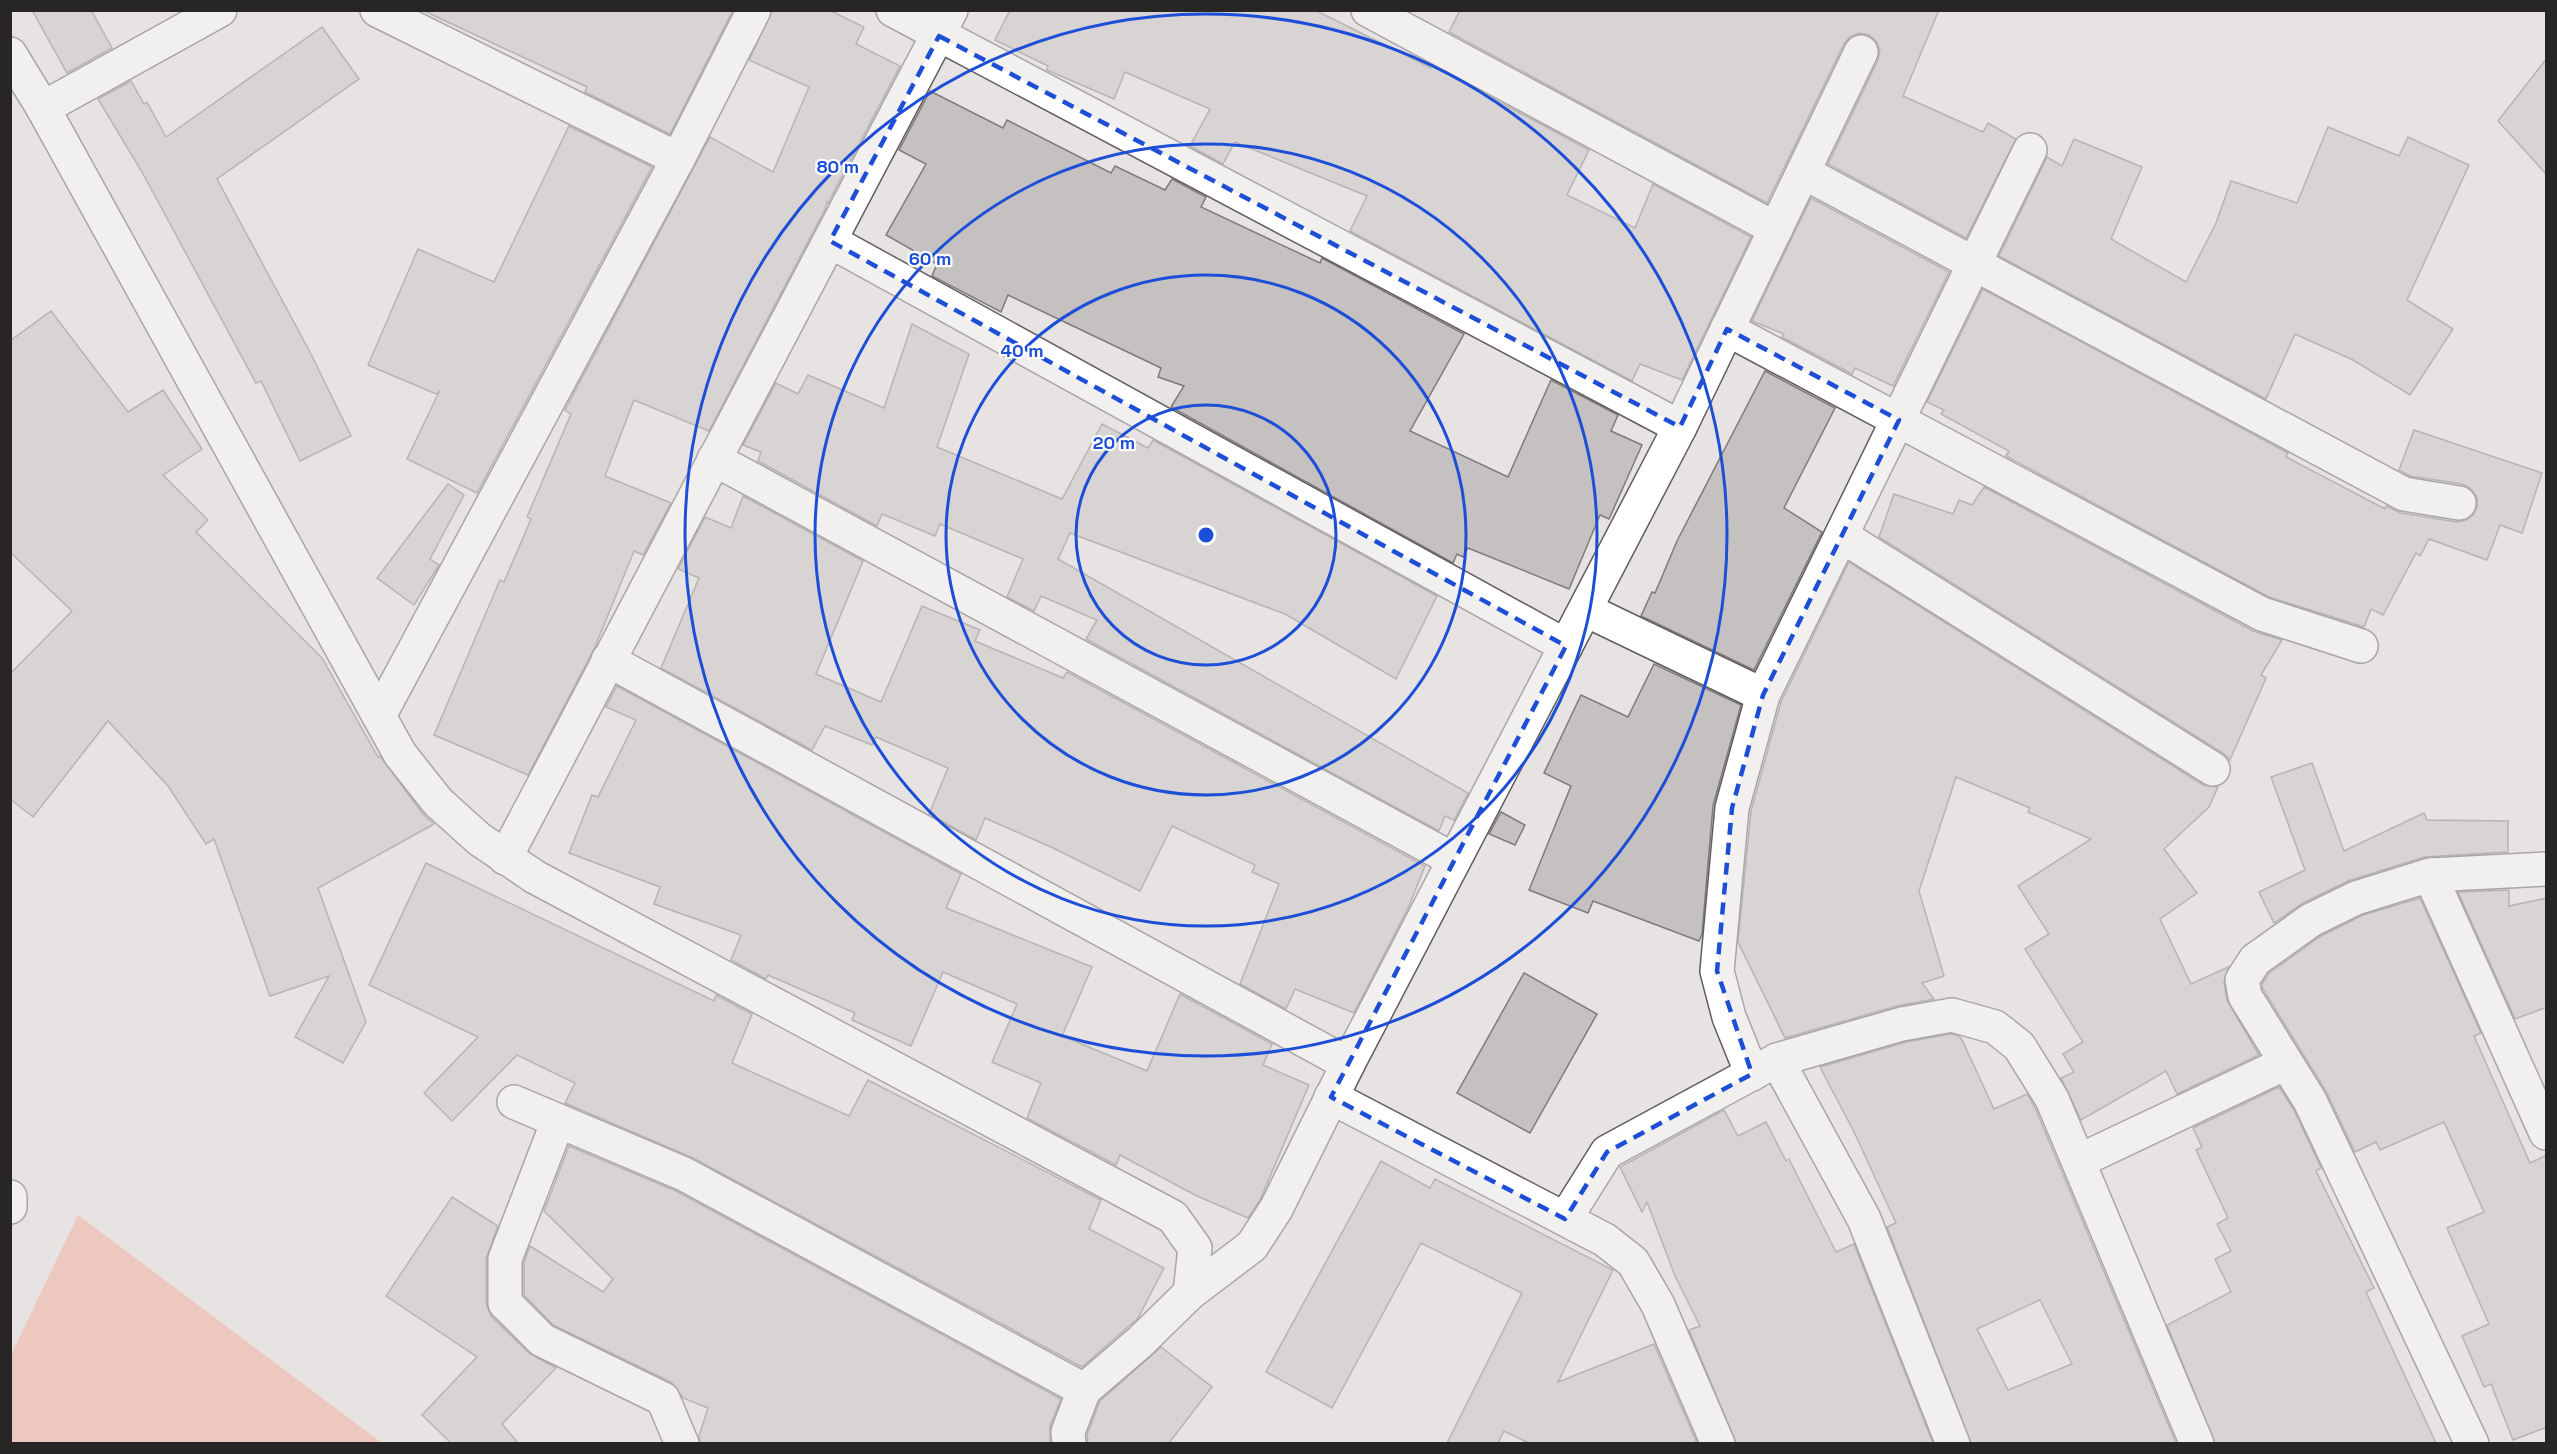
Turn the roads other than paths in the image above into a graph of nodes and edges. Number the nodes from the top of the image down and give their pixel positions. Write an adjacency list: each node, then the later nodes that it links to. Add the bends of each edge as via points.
1 (220, 10): 9 (street)
2 (377, 10): 11 (street)
3 (754, 10): 11 (street)
4 (893, 10): 6 (street)
5 (1368, 10): 13 (street)
6 (945, 23): 14 (street); 18 (street)
7 (1861, 52): 12 (street)
8 (10, 54): 9 (street)
9 (43, 108): 27 (street)
10 (2030, 150): 15 (street)
11 (678, 159): 27 (street)
12 (1803, 172): 13 (street); 15 (street)
13 (1776, 229): 16 (street)
14 (830, 241): 19 (street); 23 (street)
15 (1974, 264): 17 (street); 20 (street, via 2404,494)
16 (1727, 329): 17 (street); 18 (street)
17 (1899, 420): 21 (street); 24 (street, via 2262,614)
18 (1680, 427): 22 (street)
19 (714, 459): 25 (street); 30 (street)
20 (2459, 503)
21 (1842, 536): 26 (street); 28 (street)
22 (1586, 610): 23 (street); 26 (street)
23 (1566, 646): 30 (street)
24 (2361, 646)
25 (608, 660): 29 (street); 34 (street)
26 (1763, 695): 35 (street, via 1732,807 1717,971 1729,1017)
27 (379, 716): 29 (street, via 400,754 438,802)
28 (2213, 769)
29 (506, 858): 46 (street, via 1173,1217 1195,1248)
30 (1454, 860): 34 (street)
31 (2547, 869): 32 (street)
32 (2430, 875): 33 (street, via 2356,898 2311,920 2255,960 2242,980 2245,996); 39 (street)
33 (2286, 1063): 40 (street); 53 (street, via 2310,1101)
34 (1348, 1064): 36 (street)
35 (1765, 1067): 40 (street, via 1902,1024 1952,1015 1995,1027 2019,1046 2052,1099); 41 (street, via 1606,1152); 51 (street, via 1864,1219)
36 (1331, 1097): 44 (street); 46 (street, via 1276,1209 1251,1246)
37 (514, 1102): 38 (street)
38 (558, 1121): 47 (street, via 684,1174); 48 (street, via 505,1259 505,1302 542,1340 663,1399)
39 (2547, 1133)
40 (2079, 1161): 52 (street)
41 (1591, 1174): 44 (street); 45 (street)
42 (10, 1197): 43 (street)
43 (10, 1207)
44 (1565, 1219): 45 (street)
45 (1605, 1240): 50 (street, via 1633,1262 1658,1305)
46 (1190, 1293): 47 (street)
47 (1084, 1390): 49 (street, via 1068,1432)
48 (682, 1443)
49 (1069, 1443)
50 (1718, 1443)
51 (1953, 1443)
52 (2197, 1443)
53 (2472, 1443)

